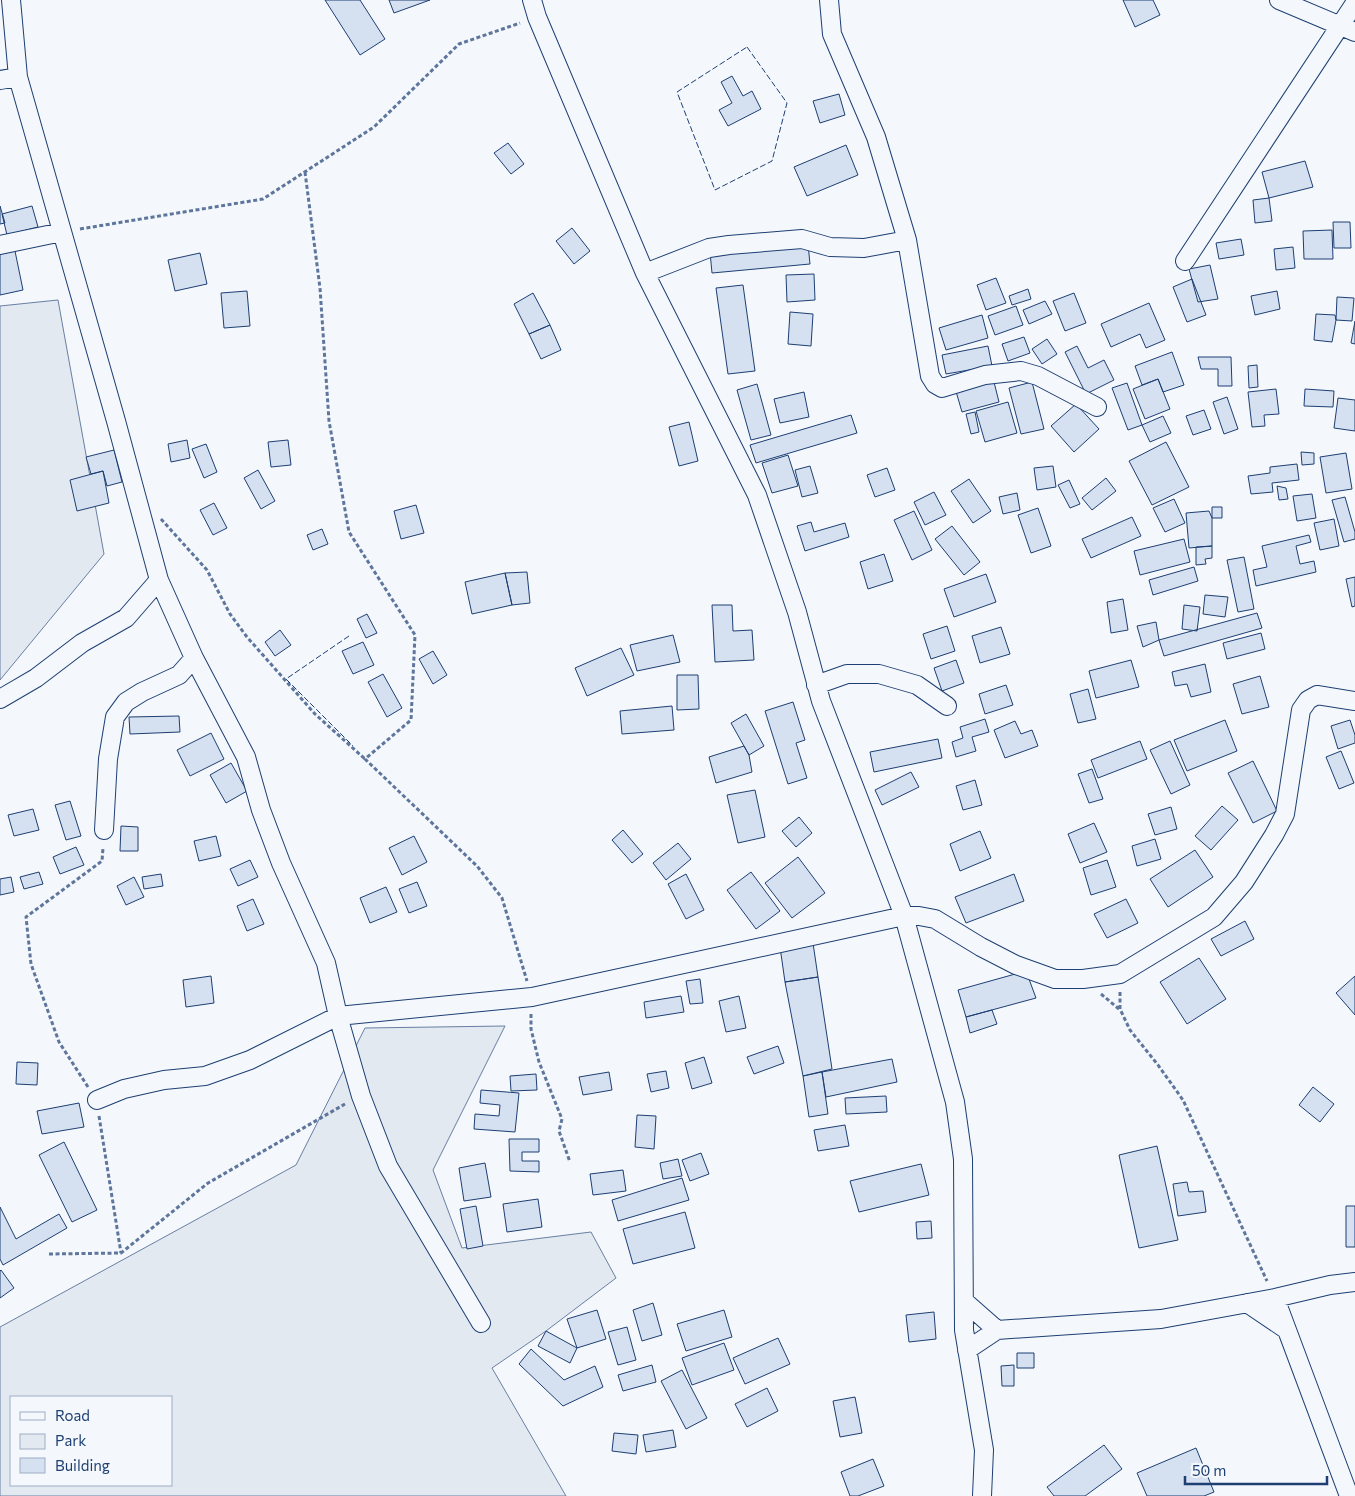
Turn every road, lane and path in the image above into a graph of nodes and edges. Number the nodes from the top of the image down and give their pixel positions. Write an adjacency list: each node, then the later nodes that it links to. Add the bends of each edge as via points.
1 (11, 0): 8 (street)
2 (532, 0): 6 (street)
3 (829, 0): 12 (street, via 832,34 876,137)
4 (1279, 0): 7 (street)
5 (1355, 3): 7 (street)
6 (537, 17): 10 (path, via 459,44 374,127); 15 (street)
7 (1348, 29): 14 (street)
8 (18, 77): 9 (street); 11 (street)
9 (0, 80)
10 (304, 172): 11 (path, via 263,199); 24 (path, via 320,288 329,422 350,532 414,635 411,720)
11 (62, 232): 13 (street); 17 (street)
12 (907, 240): 15 (street, via 864,248 830,247 802,239 729,245 709,248); 16 (street, via 930,376 935,384 942,388 985,375 1021,371 1038,376)
13 (0, 245)
14 (1185, 260)
15 (645, 273): 20 (street, via 758,495 797,612)
16 (1098, 407)
17 (136, 497): 18 (street); 24 (path, via 157,514 207,570 230,614 247,637 315,714)
18 (159, 580): 19 (street); 21 (street, via 126,618 82,644 36,678)
19 (194, 658): 25 (street, via 179,675 126,702 115,717 108,759); 29 (street, via 246,757 281,863 326,963)
20 (816, 685): 23 (street, via 847,674 879,674 917,685); 26 (street)
21 (1, 697)
22 (1355, 701): 27 (street, via 1317,695 1308,700 1301,710 1285,814 1244,882 1214,917)
23 (947, 706)
24 (365, 759): 28 (path, via 477,866 502,898)
25 (104, 830): 31 (path, via 102,861 26,917 31,964 59,1042)
26 (904, 916): 27 (street, via 935,919 1016,965 1055,979); 28 (street); 37 (street, via 955,1102 964,1159)
27 (1120, 974): 36 (path, via 1120,1009 1130,1030 1183,1100)
28 (532, 997): 29 (street); 32 (path, via 531,1029 539,1062 562,1119 559,1131)
29 (338, 1016): 30 (street); 31 (street, via 250,1060 214,1073 124,1089)
30 (361, 1096): 33 (path, via 208,1183); 39 (street, via 388,1166)
31 (97, 1100): 33 (path)
32 (570, 1162)
33 (121, 1253): 34 (path)
34 (49, 1254)
35 (1355, 1282): 36 (street)
36 (1275, 1298): 38 (street); 41 (street)
37 (964, 1301): 40 (street); 42 (street)
38 (1247, 1303): 40 (street, via 1161,1319); 41 (street)
39 (481, 1323)
40 (997, 1330): 42 (street)
41 (1287, 1330): 44 (street)
42 (967, 1350): 43 (street, via 984,1450)
43 (982, 1496)
44 (1349, 1496)

